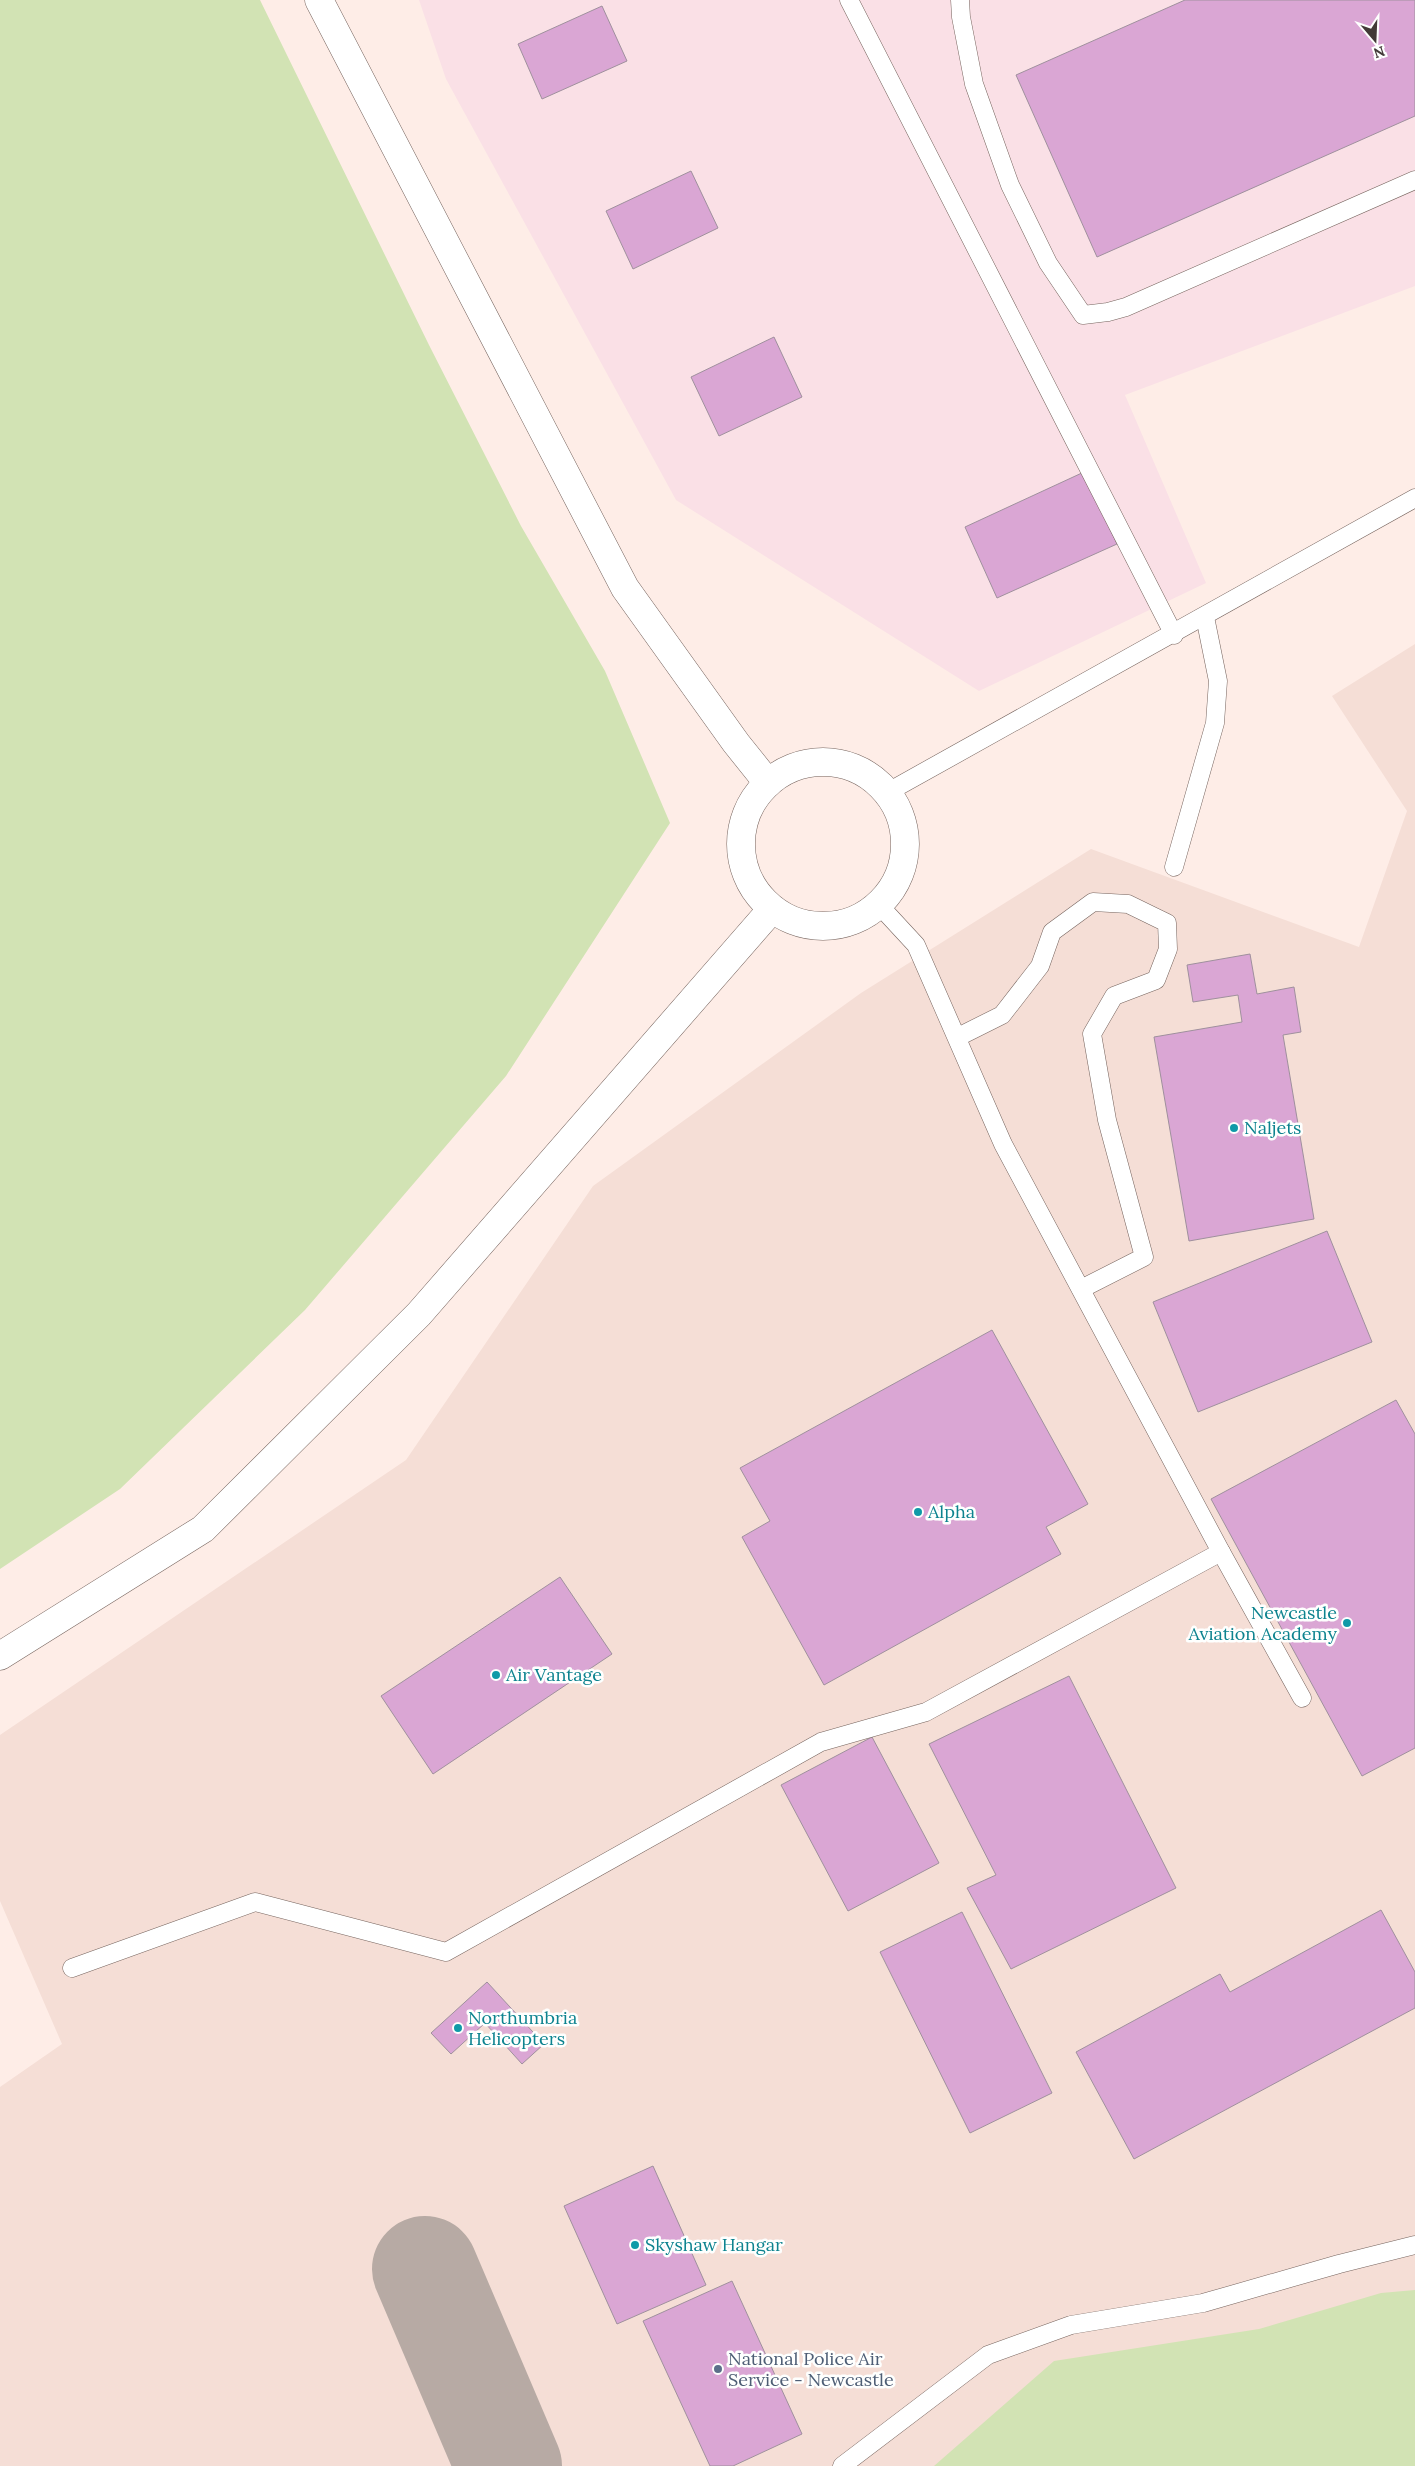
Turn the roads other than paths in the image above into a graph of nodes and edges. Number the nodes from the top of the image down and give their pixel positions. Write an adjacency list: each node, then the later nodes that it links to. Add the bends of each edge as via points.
1 (319, 0): 8 (street, via 625,588)
2 (849, 0): 7 (lane)
3 (960, 0): 4 (lane, via 974,84 1010,185 1048,263 1083,314 1108,312 1126,306)
4 (1415, 180)
5 (1415, 498): 6 (lane)
6 (1205, 617): 7 (lane); 10 (lane, via 1218,681 1215,723)
7 (1174, 635): 9 (lane)
8 (768, 783): 9 (street, via 797,766 830,761 862,771); 12 (street, via 750,805 742,832 742,861 753,887)
9 (888, 792): 11 (street, via 903,820 906,850 898,880)
10 (1174, 867)
11 (880, 905): 12 (street, via 855,920 826,926 798,922); 13 (lane, via 916,945)
12 (772, 909): 16 (street, via 419,1314 203,1529)
13 (958, 1037): 14 (lane, via 1003,1144); 14 (lane, via 1002,1015 1040,966 1052,932 1093,902 1128,904 1168,923 1168,949 1156,980 1114,996 1092,1034 1107,1120 1144,1257)
14 (1081, 1289): 15 (lane)
15 (1221, 1552): 17 (lane); 18 (lane, via 926,1712 821,1742 446,1952 254,1902)
16 (0, 1656)
17 (1302, 1698)
18 (72, 1968)
19 (1415, 2245): 20 (lane, via 1203,2303 1071,2326 988,2355)
20 (842, 2466)

